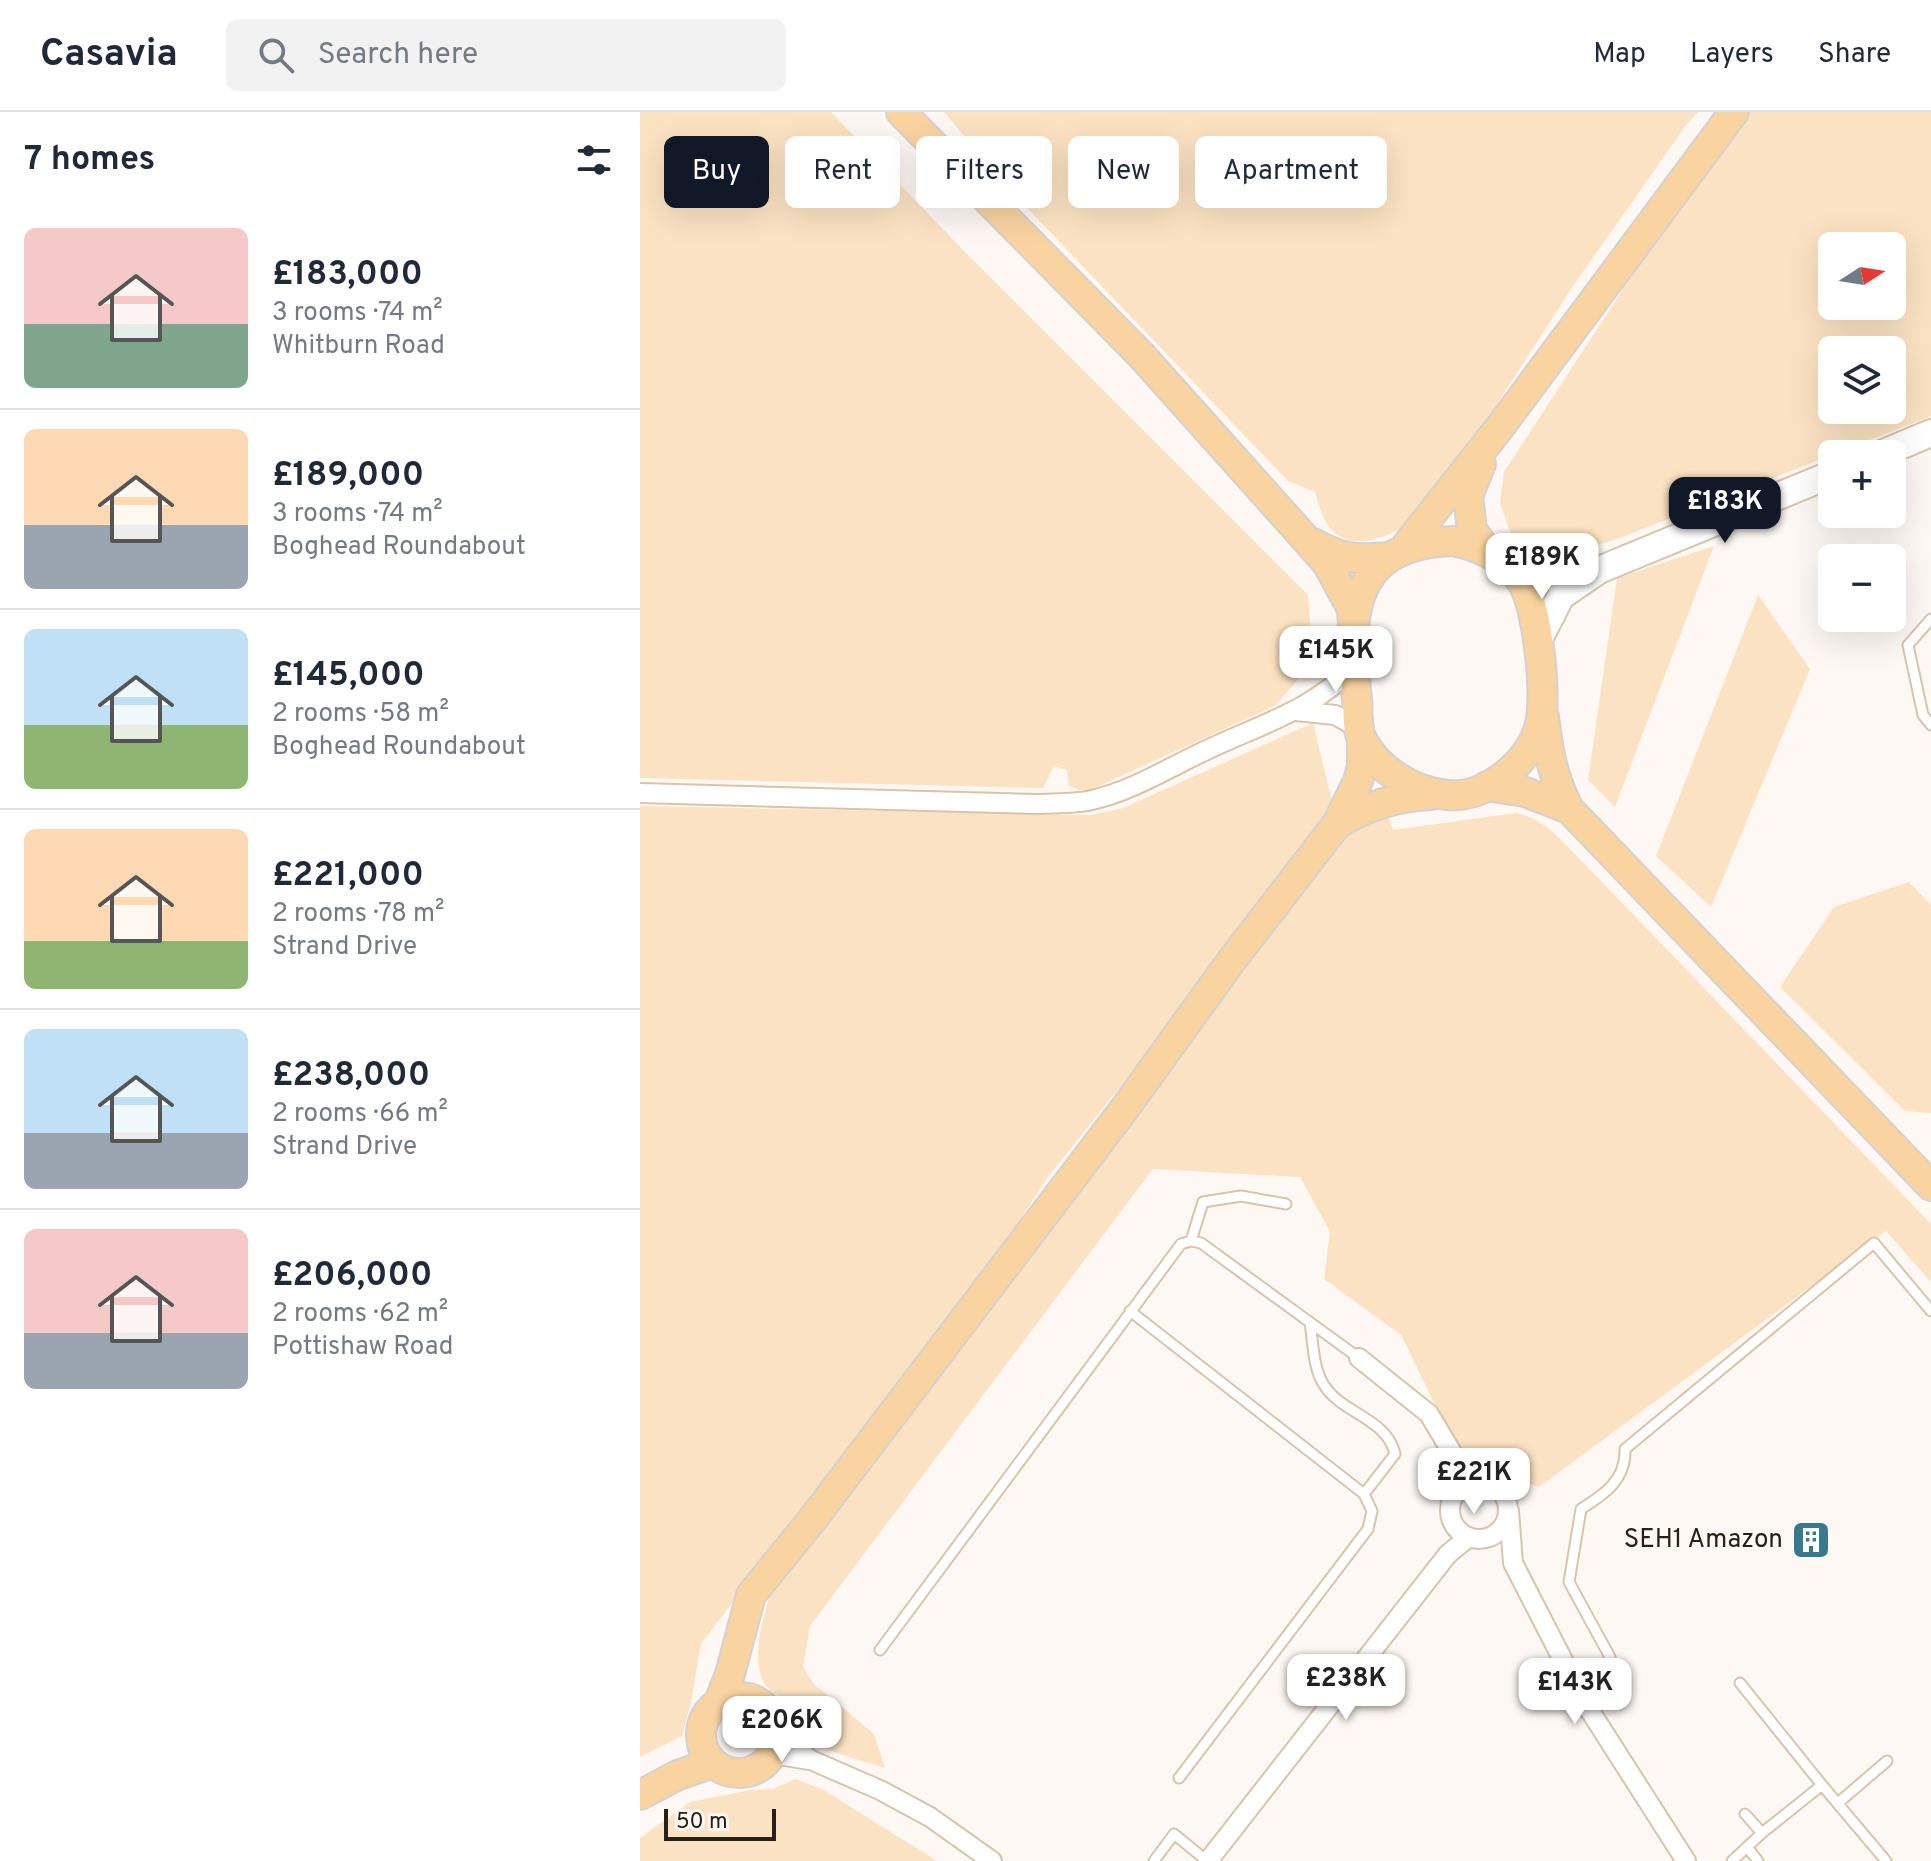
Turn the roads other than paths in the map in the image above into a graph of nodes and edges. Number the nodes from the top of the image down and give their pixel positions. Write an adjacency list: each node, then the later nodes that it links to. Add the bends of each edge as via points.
1 (901, 112): 7 (main road, via 1141,355)
2 (1734, 112): 3 (main road)
3 (1500, 427): 8 (main road); 9 (main road, via 1468,496 1472,530)
4 (1931, 433): 5 (main road)
5 (1906, 444)
6 (1818, 480): 10 (main road)
7 (1302, 537): 8 (main road, via 1338,557); 13 (main road, via 1327,563 1352,609)
8 (1396, 554): 9 (main road, via 1453,541); 13 (main road, via 1365,586 1354,630)
9 (1492, 555): 10 (main road, via 1549,577); 12 (main road, via 1522,582)
10 (1599, 570): 12 (main road, via 1561,596)
11 (1931, 619): 16 (lane, via 1908,645 1923,715)
12 (1539, 639): 14 (main road)
13 (1354, 656): 15 (street, via 1332,689); 17 (main road)
14 (1541, 690): 18 (main road, via 1540,727 1525,754 1504,777); 21 (main road, via 1549,760)
15 (1296, 711): 17 (street, via 1335,715); 19 (street, via 1127,790 1088,801)
16 (1931, 725)
17 (1360, 733): 20 (main road, via 1375,758 1401,780); 22 (main road, via 1362,766)
18 (1487, 786): 20 (main road); 21 (main road, via 1525,792)
19 (640, 793)
20 (1448, 795): 22 (main road, via 1395,799)
21 (1569, 809): 23 (main road)
22 (1337, 824): 39 (main road, via 751,1595)
23 (1931, 1186)
24 (1286, 1204): 25 (lane, via 1241,1196 1203,1202)
25 (1191, 1241): 26 (lane, via 1181,1244); 28 (lane)
26 (1130, 1311): 32 (lane); 40 (lane)
27 (1931, 1311): 43 (lane, via 1874,1243 1625,1449 1625,1463 1611,1490 1581,1509 1570,1570 1570,1588 1610,1657 1606,1678)
28 (1310, 1322): 29 (lane); 32 (lane, via 1324,1385 1392,1440 1395,1454)
29 (1359, 1358): 30 (street, via 1429,1414)
30 (1454, 1456): 31 (street); 33 (street)
31 (1483, 1480): 33 (street, via 1464,1485); 34 (street, via 1504,1494)
32 (1364, 1494): 48 (lane, via 1372,1511 1368,1529)
33 (1451, 1500): 35 (street)
34 (1509, 1511): 36 (street, via 1496,1534); 38 (street)
35 (1452, 1521): 36 (street); 37 (street)
36 (1474, 1538): 37 (street); 38 (street)
37 (1448, 1554): 57 (street)
38 (1513, 1563): 43 (street)
39 (737, 1643): 42 (main road); 44 (main road)
40 (880, 1650)
41 (1740, 1683): 49 (lane)
42 (747, 1697): 44 (main road); 45 (main road, via 769,1710)
43 (1583, 1698): 58 (street)
44 (719, 1702): 46 (main road, via 704,1719)
45 (776, 1744): 46 (main road, via 764,1764 738,1774 725,1771); 55 (street, via 930,1817)
46 (707, 1753): 50 (main road)
47 (1887, 1761): 51 (lane)
48 (1179, 1778)
49 (1822, 1785): 51 (lane); 53 (lane)
50 (640, 1795)
51 (1838, 1803): 61 (lane)
52 (1745, 1814): 53 (lane)
53 (1762, 1833): 54 (lane)
54 (1747, 1847): 59 (lane); 60 (lane)
55 (992, 1861)
56 (1154, 1861): 57 (lane, via 1174,1834)
57 (1207, 1861)
58 (1686, 1861)
59 (1732, 1861)
60 (1758, 1861)
61 (1886, 1861)

